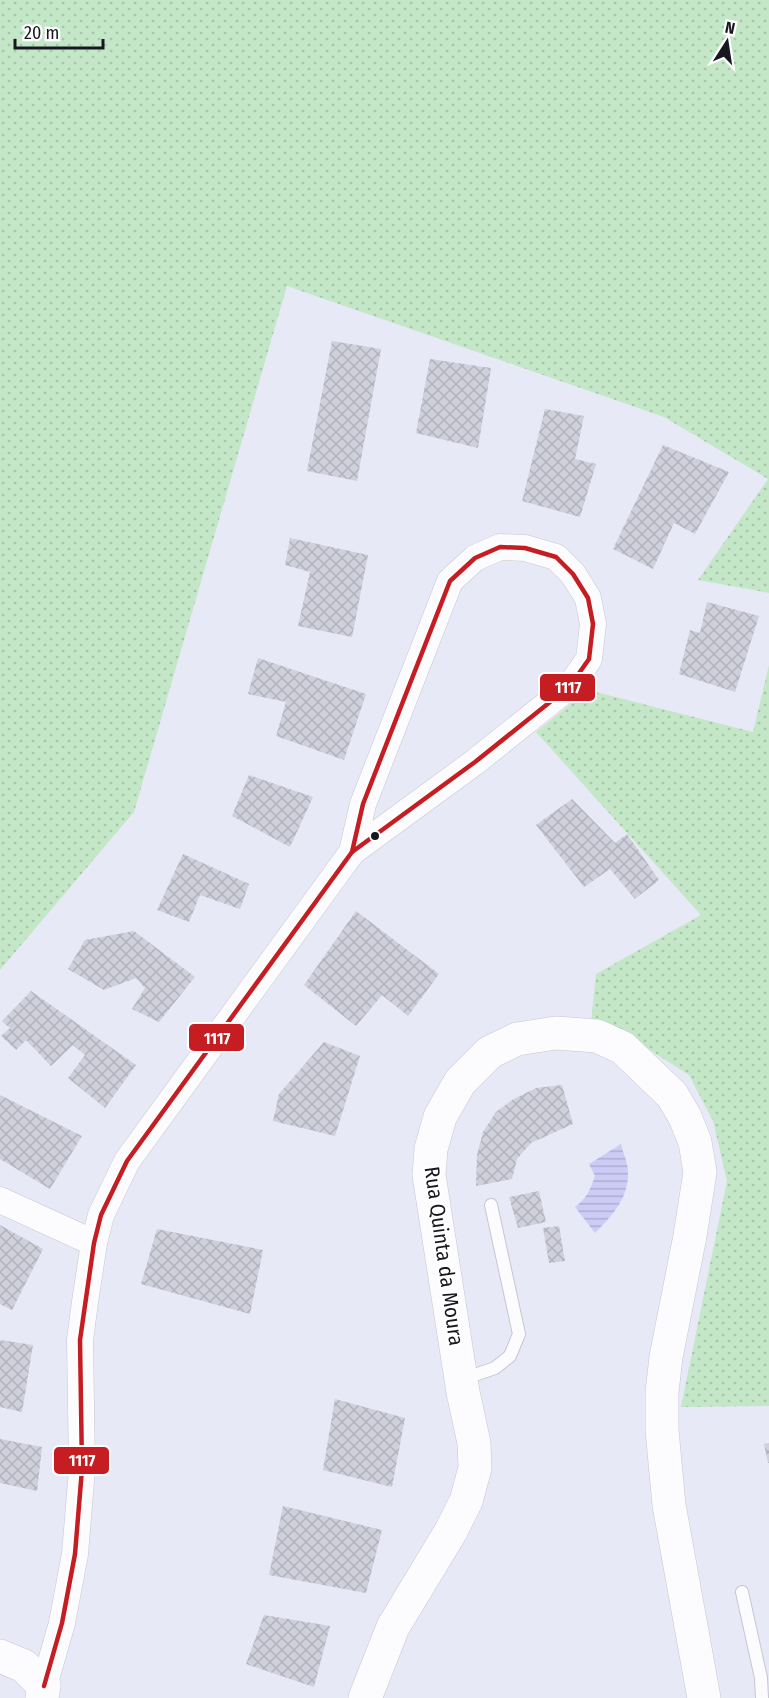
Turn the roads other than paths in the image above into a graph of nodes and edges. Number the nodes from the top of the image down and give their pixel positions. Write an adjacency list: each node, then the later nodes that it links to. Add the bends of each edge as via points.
1 (352, 852): 1 (street, via 570,686 589,659 593,624 588,598 556,557 525,548 500,547 475,558 450,581 363,804); 4 (street, via 127,1161 101,1215)
2 (0, 1200): 4 (street)
3 (491, 1205): 5 (lane, via 519,1334 510,1356 495,1368)
4 (94, 1243): 8 (street, via 80,1340 82,1469 75,1554)
5 (462, 1380): 9 (street, Rua Quinta da Moura, via 474,1443 472,1485 451,1531 393,1627); 10 (street, Rua Quinta da Moura, via 429,1175 440,1117 460,1082 490,1052 517,1040 556,1033 597,1036 623,1048 672,1095 695,1142 700,1172 666,1357 662,1430 669,1505)
6 (742, 1592): 11 (lane)
7 (0, 1656): 8 (street, via 24,1666)
8 (43, 1692)
9 (365, 1698)
10 (704, 1698)
11 (762, 1698)

